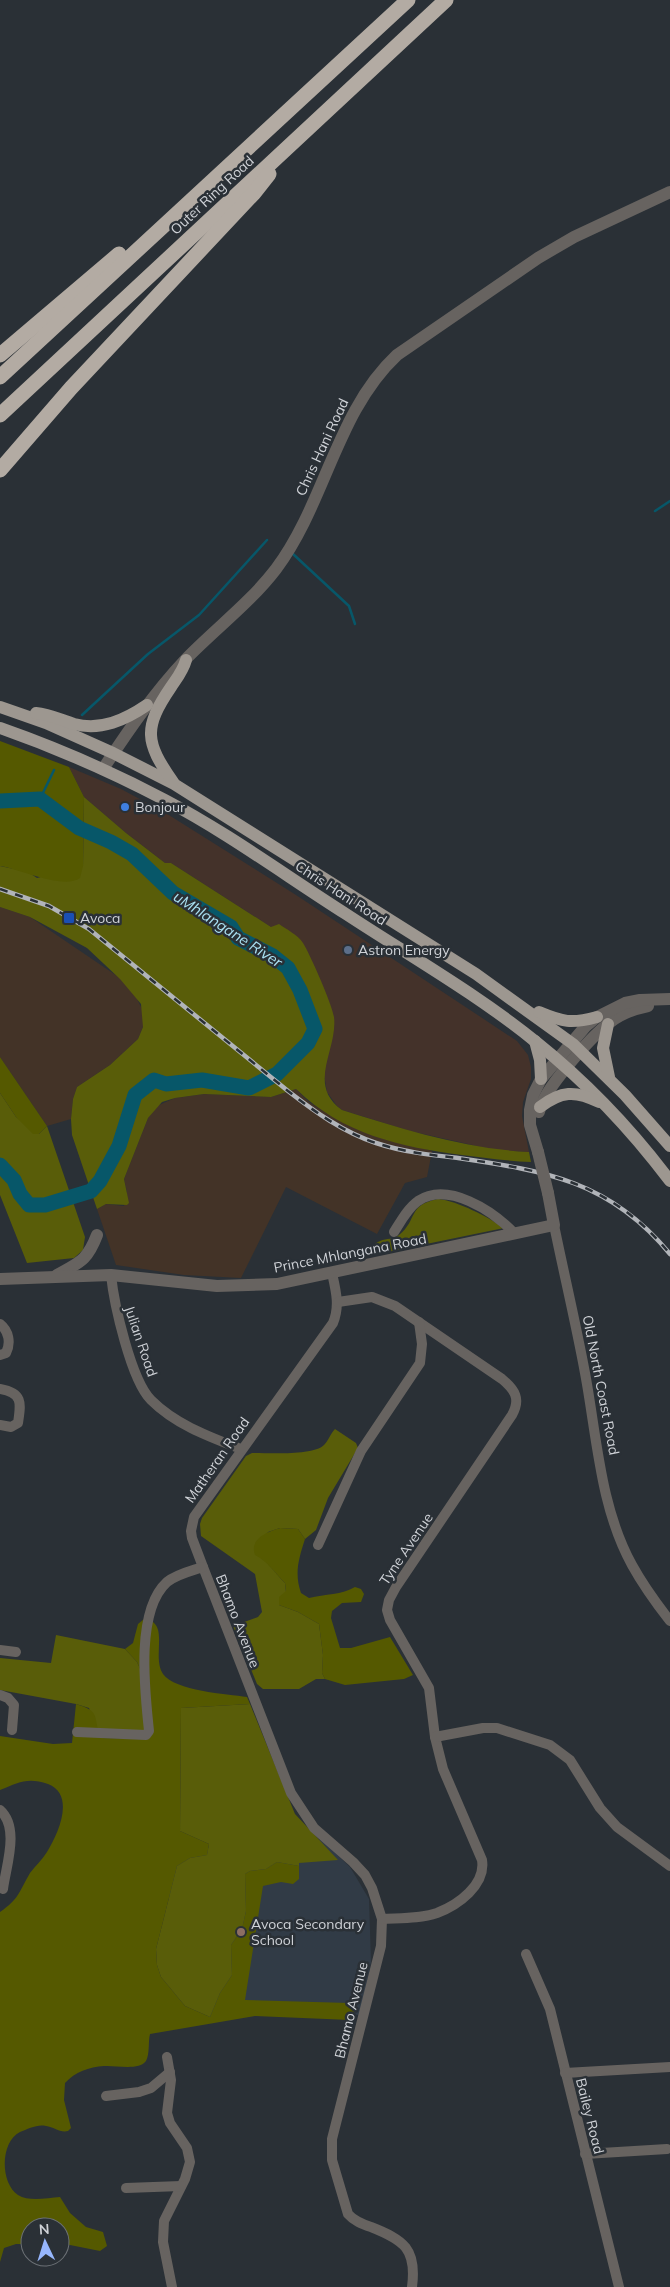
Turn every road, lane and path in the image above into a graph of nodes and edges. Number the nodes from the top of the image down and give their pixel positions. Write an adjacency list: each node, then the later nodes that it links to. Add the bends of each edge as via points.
1 (408, 0): 3 (highway, Outer Ring Road)
2 (446, 0): 4 (highway, Outer Ring Road)
3 (329, 73): 6 (highway); 7 (highway, Outer Ring Road)
4 (297, 137): 8 (highway, Outer Ring Road); 9 (highway, via 254,193 71,388)
5 (670, 192): 10 (street, Chris Hani Road, via 574,237 538,258 397,355 380,371 339,442 325,479 276,569)
6 (0, 355)
7 (0, 377)
8 (0, 415)
9 (0, 470)
10 (186, 660): 11 (street, Chris Hani Road); 16 (main road, via 151,725 154,751)
11 (147, 705): 12 (main road, via 123,719 98,726 74,724 44,714); 14 (street, Chris Hani Road)
12 (6, 708): 14 (main road)
13 (0, 728): 15 (main road)
14 (114, 753): 15 (street, Chris Hani Road); 16 (main road, Chris Hani Road)
15 (103, 769): 22 (main road, Chris Hani Road, via 228,838)
16 (174, 784): 18 (main road, Chris Hani Road)
17 (670, 999): 20 (street, via 625,1003)
18 (516, 1002): 20 (main road, via 560,1021 578,1022); 23 (main road, Chris Hani Road)
19 (670, 1004): 21 (street, via 633,1010)
20 (597, 1016): 23 (street, via 585,1027)
21 (608, 1024): 23 (street); 26 (main road, via 603,1048)
22 (535, 1041): 24 (main road, Chris Hani Road); 25 (main road)
23 (577, 1048): 24 (street); 26 (main road, Chris Hani Road)
24 (563, 1064): 25 (street, Old North Coast Road); 27 (street, Old North Coast Road); 28 (main road, Chris Hani Road)
25 (541, 1079): 29 (street, Old North Coast Road, via 530,1110 530,1125)
26 (609, 1080): 30 (main road, Chris Hani Road)
27 (540, 1107): 28 (main road, via 552,1098 573,1093); 29 (street, Old North Coast Road)
28 (607, 1107): 31 (main road, Chris Hani Road)
29 (537, 1146): 32 (street, Old North Coast Road, bridge)
30 (670, 1146)
31 (670, 1180)
32 (554, 1225): 34 (street, Prince Mhlangana Road); 49 (street, Old North Coast Road, via 614,1521 631,1563)
33 (394, 1232): 34 (street, via 416,1202 442,1193 492,1214)
34 (514, 1233): 36 (street, Prince Mhlangana Road)
35 (97, 1235): 38 (street, via 90,1252 82,1260)
36 (332, 1273): 37 (street, Prince Mhlangana Road, via 277,1284 217,1286); 40 (street, Matheran Road)
37 (111, 1275): 38 (street, Prince Mhlangana Road); 46 (street, Julian Road, via 114,1305 144,1391 157,1406 182,1423)
38 (54, 1276): 39 (street, Prince Mhlangana Road)
39 (0, 1279)
40 (338, 1302): 41 (street, Tyne Avenue, via 382,1299); 46 (street, Matheran Road, via 333,1323)
41 (419, 1322): 47 (street, via 420,1363 361,1451); 55 (street, Tyne Avenue, via 502,1379 517,1398 517,1407 512,1415 389,1600 390,1620 429,1688)
42 (0, 1324): 43 (street, via 8,1333 8,1348)
43 (0, 1355)
44 (0, 1389): 45 (street, via 16,1393 19,1402 18,1423 11,1427)
45 (0, 1425)
46 (241, 1449): 48 (street, Matheran Road, via 194,1516 191,1530)
47 (318, 1545)
48 (202, 1567): 54 (street, via 174,1577 163,1587 146,1628 144,1686 149,1731 146,1735); 59 (street, Bhamo Avenue, via 291,1794 314,1828 365,1875)
49 (670, 1621)
50 (0, 1650): 51 (street)
51 (16, 1652)
52 (0, 1696): 53 (street, via 8,1698 14,1705)
53 (12, 1730)
54 (77, 1732)
55 (435, 1737): 57 (street, via 497,1728 550,1745 570,1760 600,1808 617,1827); 59 (street, Tyne Avenue, via 442,1769 482,1860 482,1875 472,1889 437,1913)
56 (0, 1810): 58 (street, via 9,1822 10,1835)
57 (670, 1866)
58 (3, 1889)
59 (382, 1919): 71 (street, Bhamo Avenue, via 381,1946 331,2150 348,2214 353,2220 392,2236 407,2248 412,2257)
60 (526, 1954): 64 (street, Bailey Road, via 550,2009)
61 (167, 2057): 63 (street)
62 (670, 2066): 64 (street)
63 (170, 2072): 65 (street, via 151,2088); 68 (street, via 167,2113 187,2148 190,2162)
64 (565, 2073): 67 (street, Bailey Road)
65 (106, 2096)
66 (667, 2149): 67 (street)
67 (585, 2154): 72 (street, Bailey Road)
68 (181, 2186): 69 (street); 70 (street, via 167,2212 163,2232)
69 (126, 2188)
70 (172, 2287)
71 (412, 2287)
72 (619, 2287)

